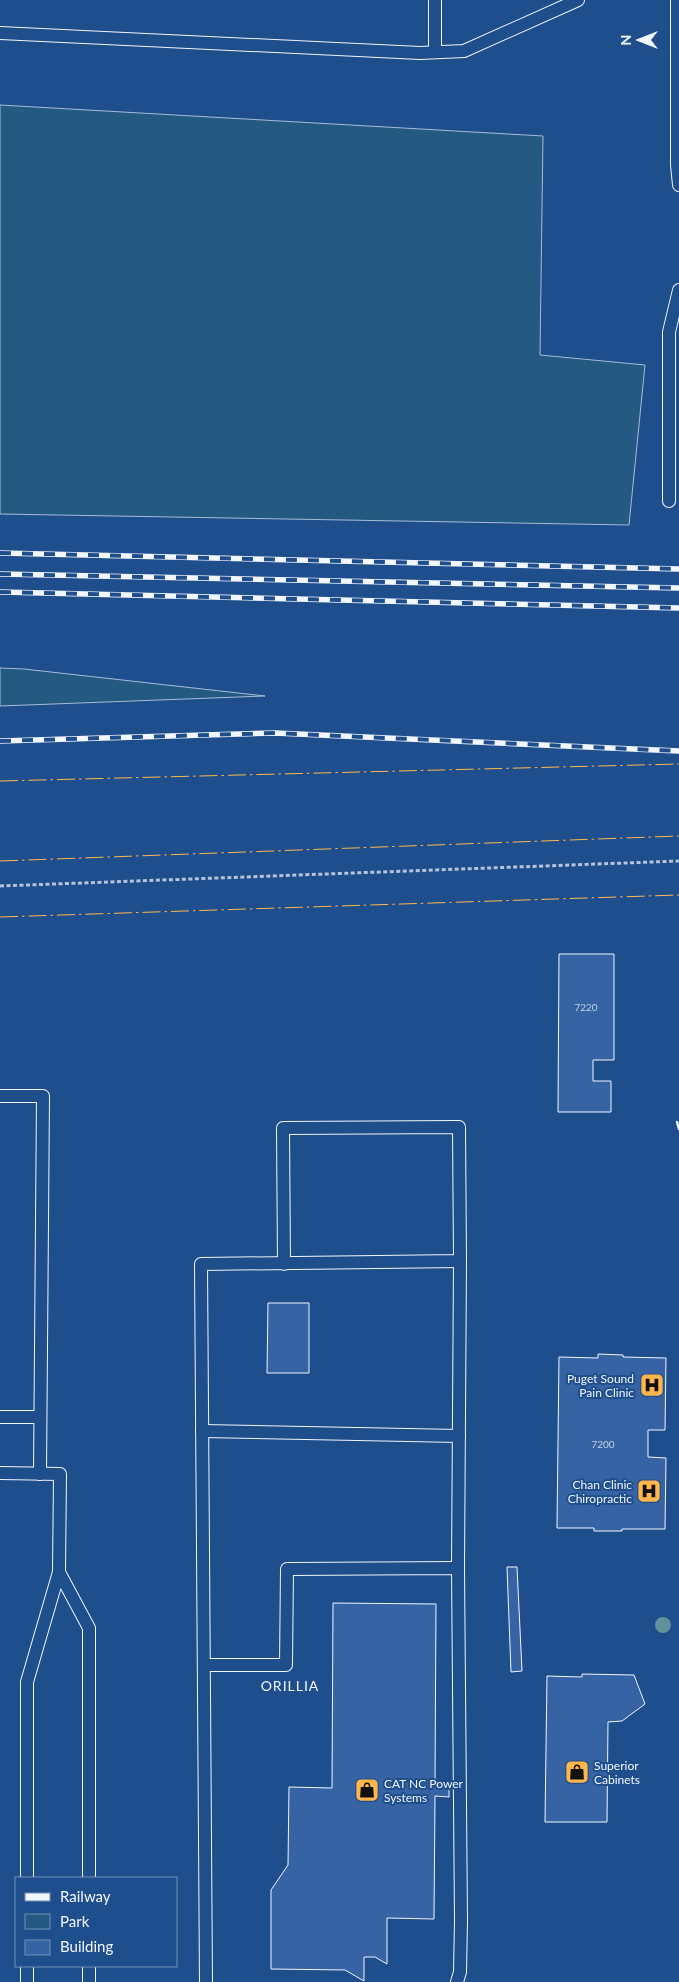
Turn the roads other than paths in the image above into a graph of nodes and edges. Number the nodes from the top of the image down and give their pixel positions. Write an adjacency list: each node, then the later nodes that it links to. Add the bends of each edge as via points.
1 (435, 0): 5 (lane)
2 (578, 0): 5 (lane, via 464,51)
3 (676, 0): 6 (lane)
4 (0, 33): 5 (lane)
5 (435, 52)
6 (679, 185)
7 (679, 290): 8 (lane, via 669,332)
8 (669, 501)
9 (0, 1096): 13 (lane, via 43,1096)
10 (460, 1262): 11 (lane); 11 (lane, via 459,1127 283,1128); 15 (lane)
11 (284, 1264): 14 (lane, via 201,1264)
12 (0, 1417): 13 (lane)
13 (40, 1417): 17 (lane)
14 (202, 1431): 15 (lane); 20 (lane)
15 (459, 1436): 18 (lane)
16 (0, 1473): 17 (lane)
17 (40, 1474): 19 (lane, via 60,1474)
18 (458, 1568): 20 (lane, via 287,1568 286,1665); 28 (lane, via 461,1921)
19 (60, 1572): 21 (lane, via 27,1682); 22 (lane, via 89,1628)
20 (204, 1665): 27 (lane)
21 (27, 1877)
22 (89, 1877)
23 (27, 1967): 25 (lane)
24 (89, 1967): 26 (lane)
25 (27, 1982)
26 (89, 1982)
27 (206, 1982)
28 (457, 1982)

